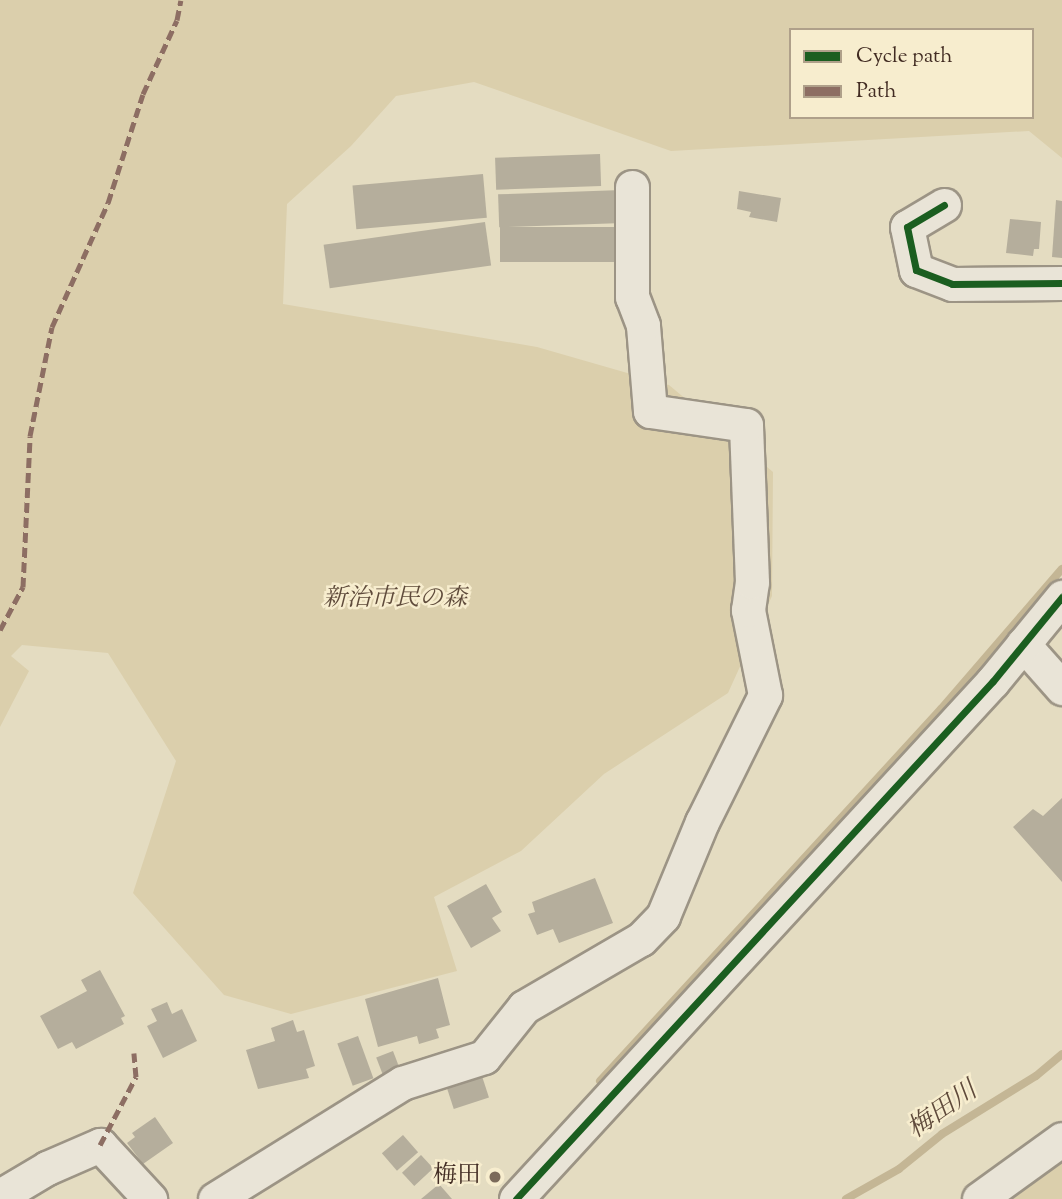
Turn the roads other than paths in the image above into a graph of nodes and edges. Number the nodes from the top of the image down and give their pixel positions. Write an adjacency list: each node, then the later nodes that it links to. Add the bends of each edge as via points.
1 (632, 187): 10 (street, via 632,297 643,325 650,411 746,425 752,582 748,610 765,695 702,822 663,916 641,939 524,1007 484,1057 402,1083)
2 (944, 205): 3 (street, via 907,227 916,270 952,284)
3 (1062, 283)
4 (1062, 597): 5 (street)
5 (1023, 644): 6 (street); 11 (street)
6 (1062, 688)
7 (1062, 1139): 12 (street)
8 (0, 1196): 9 (street, via 47,1168 100,1145)
9 (150, 1199)
10 (215, 1199)
11 (516, 1199)
12 (979, 1199)

